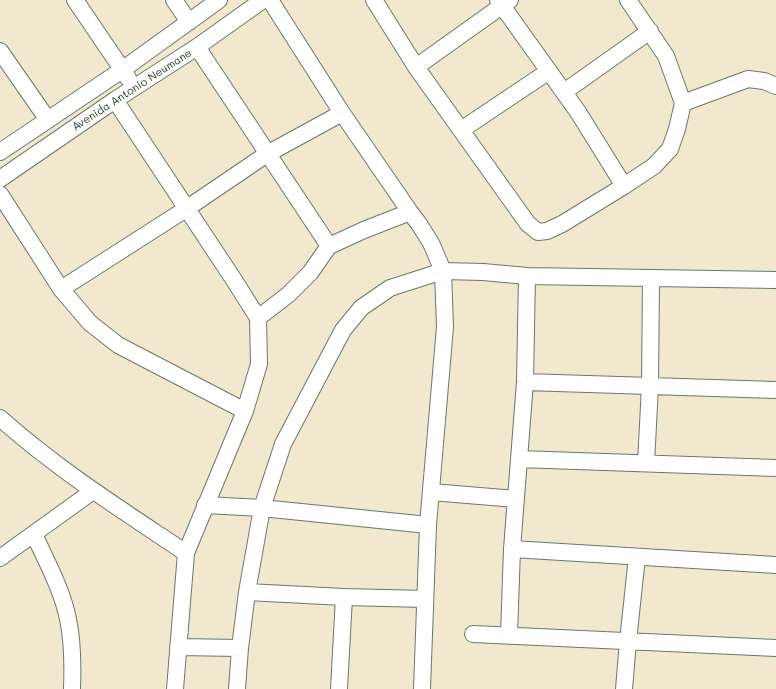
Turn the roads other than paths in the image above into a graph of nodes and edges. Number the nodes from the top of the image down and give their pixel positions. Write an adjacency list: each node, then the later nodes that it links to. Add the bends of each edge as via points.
1 (75, 0): 14 (street)
2 (174, 0): 9 (street)
3 (220, 0): 9 (street, Avenida Antonio Neumane)
4 (263, 0): 11 (street, Avenida Antonio Neumane)
5 (270, 0): 21 (street)
6 (374, 0): 13 (street)
7 (628, 0): 10 (street)
8 (504, 2): 13 (street); 15 (street)
9 (188, 22): 14 (street, Avenida Antonio Neumane)
10 (650, 31): 18 (street); 20 (street, via 666,56)
11 (197, 47): 17 (street, Avenida Antonio Neumane); 25 (street)
12 (0, 50): 22 (street)
13 (416, 67): 23 (street)
14 (122, 70): 17 (street); 22 (street, Avenida Antonio Neumane)
15 (549, 71): 18 (street); 23 (street)
16 (776, 86): 20 (street, via 748,79)
17 (135, 88): 19 (street, Avenida Antonio Neumane)
18 (564, 92): 27 (street)
19 (115, 100): 26 (street, Avenida Antonio Neumane); 29 (street)
20 (683, 103): 27 (street, via 670,149 654,166)
21 (342, 113): 25 (street); 30 (street)
22 (48, 120): 24 (street, Avenida Antonio Neumane)
23 (461, 130): 27 (street, via 528,224 538,232 562,224)
24 (0, 152)
25 (267, 154): 29 (street); 31 (street)
26 (0, 179)
27 (624, 186)
28 (0, 194): 36 (street)
29 (186, 209): 36 (street); 37 (street)
30 (410, 212): 31 (street); 32 (street, via 431,243)
31 (329, 246): 37 (street, via 310,273 289,294)
32 (443, 271): 33 (street); 47 (street, via 445,328); 50 (street, via 390,288 361,308 343,330 283,444)
33 (527, 276): 34 (street); 38 (street)
34 (651, 278): 35 (street); 39 (street)
35 (776, 280)
36 (61, 289): 41 (street, via 90,323 118,345)
37 (258, 318): 41 (street, via 259,364)
38 (525, 382): 39 (street); 43 (street)
39 (650, 386): 40 (street); 44 (street)
40 (776, 390)
41 (245, 411): 49 (street)
42 (0, 418): 46 (street)
43 (519, 458): 44 (street); 48 (street)
44 (646, 463): 45 (street)
45 (776, 468)
46 (93, 491): 52 (street); 54 (street)
47 (431, 492): 48 (street); 51 (street)
48 (516, 499): 53 (street)
49 (205, 505): 50 (street); 54 (street)
50 (262, 508): 51 (street); 58 (street)
51 (428, 525): 60 (street)
52 (34, 534): 56 (street); 67 (street, via 68,617 73,651)
53 (512, 549): 55 (street); 62 (street)
54 (186, 552): 64 (street)
55 (637, 557): 57 (street); 63 (street)
56 (0, 558)
57 (776, 565)
58 (247, 592): 59 (street); 65 (street)
59 (344, 597): 60 (street); 70 (street)
60 (425, 599): 71 (street)
61 (473, 634): 62 (street)
62 (509, 636): 63 (street)
63 (628, 641): 66 (street); 72 (street)
64 (178, 646): 65 (street); 68 (street)
65 (240, 648): 69 (street)
66 (776, 648)
67 (72, 689)
68 (175, 689)
69 (237, 689)
70 (339, 689)
71 (422, 689)
72 (624, 689)

